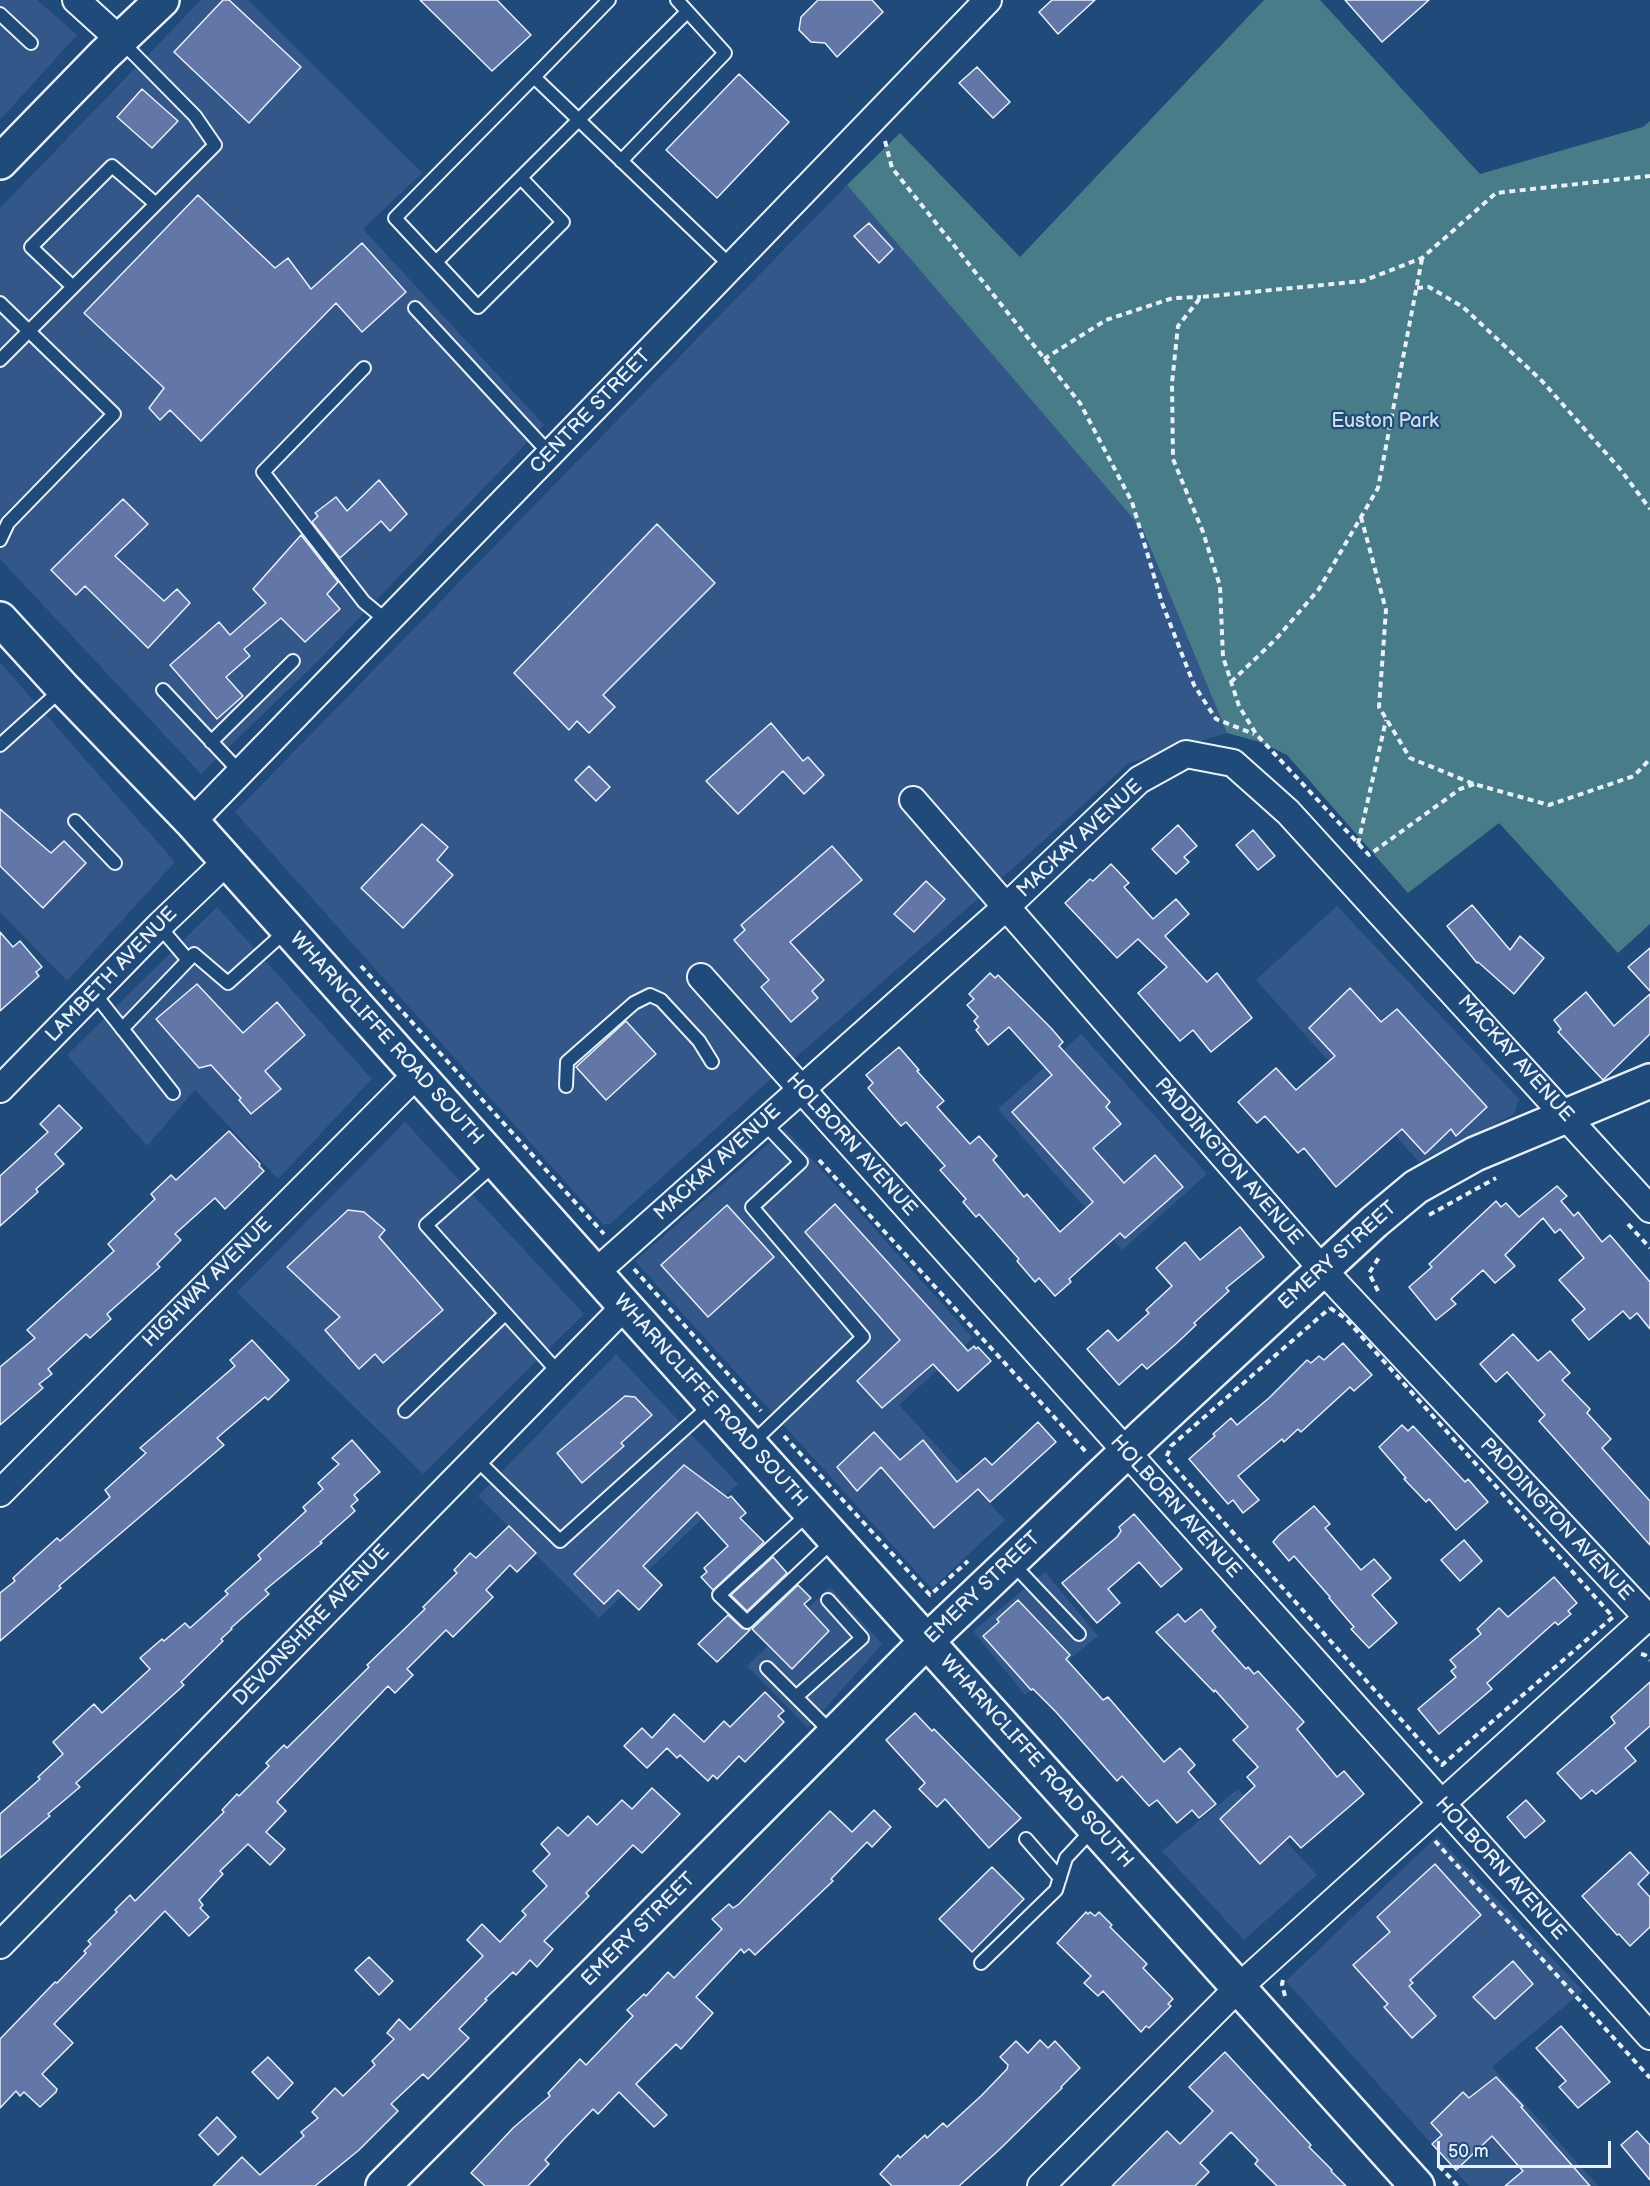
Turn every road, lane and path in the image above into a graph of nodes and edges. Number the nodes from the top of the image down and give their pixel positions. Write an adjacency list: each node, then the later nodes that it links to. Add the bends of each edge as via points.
1 (76, 0): 8 (street)
2 (162, 0): 8 (main road)
3 (609, 0): 10 (lane)
4 (677, 0): 6 (lane)
5 (988, 0): 11 (street, CENTRE STREET)
6 (687, 12): 12 (lane); 13 (lane, via 725,53)
7 (0, 14): 9 (lane)
8 (120, 40): 14 (main road); 17 (lane, via 195,116 215,145)
9 (31, 43)
10 (534, 78): 12 (lane); 19 (lane, via 395,218)
11 (877, 115): 20 (street, CENTRE STREET); 27 (path, via 892,168)
12 (579, 121): 13 (lane); 16 (lane)
13 (621, 161): 20 (lane)
14 (0, 162)
15 (1650, 176): 18 (path, via 1496,193)
16 (521, 178): 19 (lane); 19 (lane, via 563,222 478,307)
17 (156, 204): 21 (lane); 21 (lane, via 112,166 31,247)
18 (1422, 258): 22 (path); 23 (path, via 1363,280)
19 (436, 262)
20 (731, 267): 30 (street, CENTRE STREET)
21 (73, 287): 26 (lane)
22 (1416, 288): 31 (path, via 1429,287 1463,307 1542,381); 32 (path, via 1377,488)
23 (1201, 297): 27 (path, via 1173,298 1106,320); 37 (path, via 1178,326 1172,383 1173,459 1220,586 1223,657)
24 (0, 303): 26 (lane)
25 (415, 308): 30 (lane)
26 (29, 331): 28 (lane); 33 (lane, via 114,414 8,523)
27 (1044, 359): 41 (path, via 1080,403 1132,502 1162,603 1194,685 1216,720)
28 (0, 360)
29 (364, 368): 35 (lane, via 263,472 364,602)
30 (550, 454): 35 (street, CENTRE STREET)
31 (1650, 509)
32 (1361, 517): 37 (path, via 1318,589 1276,639); 40 (path, via 1386,610 1379,707)
33 (0, 540)
34 (0, 619): 38 (main road, WHARNCLIFFE ROAD SOUTH)
35 (387, 621): 45 (street, CENTRE STREET)
36 (293, 661): 42 (lane)
37 (1231, 682): 41 (path, via 1239,706)
38 (63, 688): 43 (lane); 49 (main road, WHARNCLIFFE ROAD SOUTH)
39 (163, 690): 42 (lane)
40 (1387, 719): 46 (path, via 1410,758); 50 (path)
41 (1256, 734): 50 (path)
42 (211, 742): 45 (lane)
43 (0, 745)
44 (1650, 759): 46 (path, via 1634,776 1549,805)
45 (240, 772): 49 (street, CENTRE STREET)
46 (1474, 784): 50 (path, via 1460,789 1369,855)
47 (913, 800): 53 (street, PADDINGTON AVENUE)
48 (75, 821): 52 (lane)
49 (192, 822): 51 (main road, WHARNCLIFFE ROAD SOUTH)
50 (1358, 844)
51 (225, 862): 54 (street, LAMBETH AVENUE); 55 (main road, WHARNCLIFFE ROAD SOUTH)
52 (115, 863)
53 (1005, 908): 65 (street, MACKAY AVENUE); 68 (street, MACKAY AVENUE, via 1139,780 1186,754 1233,763 1288,812); 79 (street, PADDINGTON AVENUE)
54 (159, 926): 56 (lane); 58 (street, LAMBETH AVENUE)
55 (287, 930): 56 (lane, via 228,983 194,954); 62 (main road, WHARNCLIFFE ROAD SOUTH)
56 (188, 960): 60 (lane)
57 (701, 977): 65 (street, HOLBORN AVENUE)
58 (94, 993): 60 (lane); 66 (street, LAMBETH AVENUE)
59 (396, 1004): 77 (path)
60 (122, 1029): 67 (lane)
61 (712, 1062): 64 (lane, via 699,1041 661,1000 650,995 634,1002 567,1062)
62 (417, 1074): 71 (main road, WHARNCLIFFE ROAD SOUTH); 91 (street, HIGHWAY AVENUE)
63 (1650, 1081): 68 (main road, EMERY STREET)
64 (566, 1086)
65 (801, 1088): 69 (street, MACKAY AVENUE); 88 (street, HOLBORN AVENUE)
66 (0, 1089)
67 (173, 1093)
68 (1567, 1116): 73 (street, MACKAY AVENUE); 79 (main road, EMERY STREET, via 1475,1154 1416,1187)
69 (763, 1121): 77 (street, MACKAY AVENUE); 87 (lane, via 801,1162 752,1207 863,1337)
70 (813, 1153): 89 (path)
71 (496, 1163): 80 (main road, WHARNCLIFFE ROAD SOUTH); 83 (lane, via 426,1225)
72 (1498, 1177): 74 (path)
73 (1650, 1209)
74 (1420, 1222)
75 (1627, 1223): 76 (path)
76 (1650, 1248)
77 (619, 1251): 80 (street, MACKAY AVENUE); 87 (path)
78 (1383, 1252): 81 (path, via 1369,1273)
79 (1322, 1269): 88 (main road, EMERY STREET); 98 (street, PADDINGTON AVENUE)
80 (595, 1273): 82 (main road, WHARNCLIFFE ROAD SOUTH)
81 (1385, 1299)
82 (625, 1306): 84 (street, DEVONSHIRE AVENUE); 85 (main road, WHARNCLIFFE ROAD SOUTH)
83 (504, 1314): 84 (lane); 86 (lane)
84 (559, 1373): 90 (street, DEVONSHIRE AVENUE)
85 (713, 1403): 87 (main road, WHARNCLIFFE ROAD SOUTH); 90 (lane, via 560,1541)
86 (405, 1411)
87 (761, 1435): 92 (main road, WHARNCLIFFE ROAD SOUTH); 94 (path, via 930,1595)
88 (1126, 1452): 95 (main road, EMERY STREET); 106 (street, HOLBORN AVENUE)
89 (1087, 1453)
90 (476, 1459): 111 (street, DEVONSHIRE AVENUE)
91 (0, 1493)
92 (810, 1512): 93 (main road, WHARNCLIFFE ROAD SOUTH); 93 (lane, via 719,1594 747,1622)
93 (835, 1539): 100 (main road, WHARNCLIFFE ROAD SOUTH)
94 (974, 1555)
95 (1011, 1562): 99 (lane); 100 (main road, EMERY STREET)
96 (828, 1600): 104 (lane, via 862,1638)
97 (1613, 1617): 97 (path, via 1345,1318 1330,1308 1171,1446 1166,1458 1442,1765)
98 (1649, 1618): 106 (street)
99 (1079, 1634)
100 (927, 1641): 105 (main road, EMERY STREET); 107 (main road, WHARNCLIFFE ROAD SOUTH)
101 (1635, 1654): 102 (path)
102 (1650, 1660)
103 (767, 1668): 104 (lane)
104 (796, 1698): 105 (lane)
105 (834, 1735): 119 (main road, EMERY STREET)
106 (1442, 1803): 114 (street); 116 (street, HOLBORN AVENUE)
107 (1095, 1828): 110 (lane, via 1066,1858); 114 (main road, WHARNCLIFFE ROAD SOUTH)
108 (1026, 1839): 110 (lane)
109 (1434, 1839): 117 (path)
110 (1060, 1878): 112 (lane, via 1056,1890)
111 (0, 1945)
112 (981, 1963)
113 (1286, 1972): 115 (path, via 1282,1984)
114 (1238, 1988): 118 (main road, WHARNCLIFFE ROAD SOUTH); 120 (street)
115 (1285, 1997)
116 (1650, 2037)
117 (1650, 2078)
118 (1426, 2173): 121 (path)
119 (383, 2186)
120 (1041, 2186)
121 (1458, 2186)

